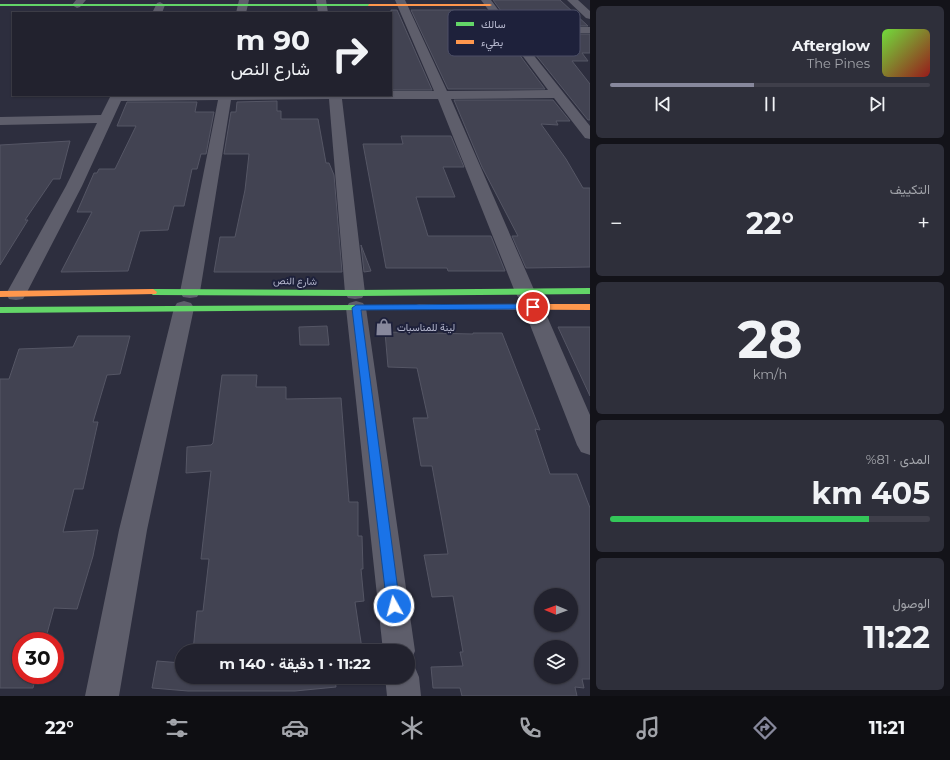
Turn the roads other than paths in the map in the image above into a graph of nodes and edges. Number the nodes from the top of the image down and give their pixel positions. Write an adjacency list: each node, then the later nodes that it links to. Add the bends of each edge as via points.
1 (572, 0): 9 (street)
2 (79, 2): 5 (main road); 8 (main road)
3 (401, 2): 4 (main road); 7 (main road); 16 (street)
4 (488, 2)
5 (0, 5)
6 (242, 6): 7 (main road); 8 (main road)
7 (322, 6)
8 (158, 9)
9 (590, 16)
10 (528, 56): 11 (street)
11 (557, 94): 16 (street); 18 (street)
12 (116, 96): 13 (street); 17 (street)
13 (225, 96): 24 (street)
14 (335, 96): 25 (street)
15 (392, 96): 16 (street)
16 (442, 96): 23 (street)
17 (104, 119): 19 (street); 22 (street, via 74,186)
18 (584, 119): 20 (street)
19 (0, 121)
20 (590, 134)
21 (590, 291): 23 (main road, شارع النص)
22 (8, 294): 24 (main road, شارع النص)
23 (529, 299): 25 (main road, شارع النص); 26 (main road, شارع النص); 27 (main road, شارع النص); 29 (street)
24 (187, 300): 25 (main road, شارع النص); 25 (main road, شارع النص); 28 (main road, شارع النص); 32 (street, via 132,530)
25 (358, 303): 30 (street)
26 (410, 307)
27 (590, 307)
28 (0, 311)
29 (590, 445)
30 (398, 644)
31 (403, 684): 33 (street)
32 (102, 696)
33 (404, 696)

